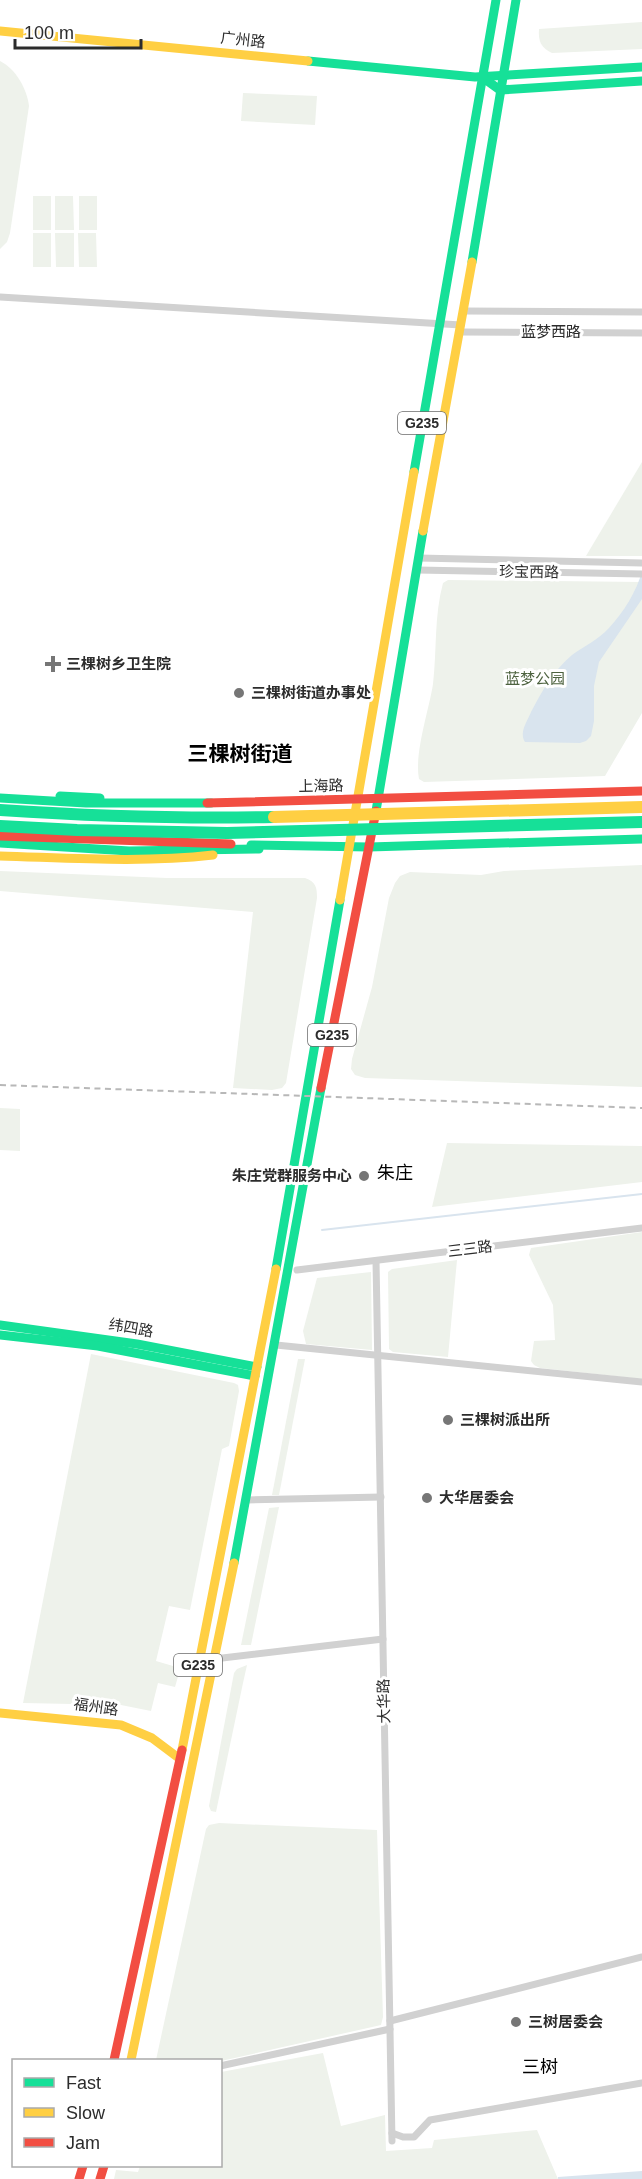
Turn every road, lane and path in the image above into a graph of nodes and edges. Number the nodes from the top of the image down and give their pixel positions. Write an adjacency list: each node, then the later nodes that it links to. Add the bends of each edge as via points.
1 (496, 0): 6 (main road, G235)
2 (516, 0): 5 (main road, G235)
3 (0, 32): 6 (main road, 广州路)
4 (642, 67): 5 (main road, 广州路)
5 (502, 76): 6 (main road, 广州路); 8 (main road, G235)
6 (483, 77): 8 (main road); 12 (main road, G235)
7 (642, 81): 8 (main road)
8 (500, 90): 10 (main road, G235)
9 (0, 297): 12 (street, 蓝梦西路)
10 (464, 311): 11 (street, 蓝梦西路); 13 (main road, G235)
11 (642, 312)
12 (440, 323): 13 (street, 蓝梦西路); 22 (main road, G235)
13 (460, 328): 14 (street, 蓝梦西路); 16 (main road, G235)
14 (642, 333)
15 (640, 563): 16 (street, 珍宝西路)
16 (418, 564): 17 (street, 珍宝西路); 21 (main road, G235)
17 (639, 574)
18 (642, 791): 21 (main road, 上海路)
19 (0, 792): 23 (main road, 上海路)
20 (0, 798): 23 (main road)
21 (378, 799): 22 (main road, 上海路); 33 (main road, G235)
22 (356, 800): 23 (main road, 上海路); 32 (main road, G235)
23 (211, 803)
24 (642, 807): 25 (main road, 上海路, bridge, via 222,818)
25 (0, 810)
26 (642, 822): 27 (main road, bridge, via 227,833)
27 (0, 826)
28 (0, 836): 31 (main road)
29 (642, 839): 33 (main road)
30 (0, 843): 34 (main road, via 129,851)
31 (334, 847): 32 (main road); 34 (main road)
32 (348, 847): 33 (main road); 43 (main road, G235)
33 (369, 847): 41 (main road, G235)
34 (259, 849): 35 (main road, via 177,859)
35 (0, 856)
36 (642, 1228): 37 (street, 三三路)
37 (375, 1261): 38 (street, 三三路); 42 (street, 大华路)
38 (297, 1270)
39 (0, 1325): 43 (main road, 纬四路, via 115,1340)
40 (0, 1335): 43 (main road, 纬四路, via 98,1346)
41 (276, 1345): 42 (street); 46 (main road, G235)
42 (378, 1355): 44 (street); 45 (street, 大华路)
43 (256, 1372): 49 (main road, G235)
44 (642, 1382)
45 (381, 1497): 46 (street); 47 (street, 大华路)
46 (247, 1500): 48 (main road, G235)
47 (383, 1639): 48 (street); 53 (street, 大华路)
48 (215, 1659): 49 (street); 55 (main road, G235)
49 (200, 1660): 51 (main road, G235)
50 (0, 1713): 51 (main road, 福州路, via 120,1725 152,1738)
51 (180, 1759): 54 (main road, G235)
52 (642, 1957): 53 (street)
53 (390, 2025): 56 (street); 57 (street, 大华路, via 392,2137 414,2137 430,2120)
54 (114, 2059)
55 (131, 2059)
56 (222, 2066)
57 (642, 2083)

